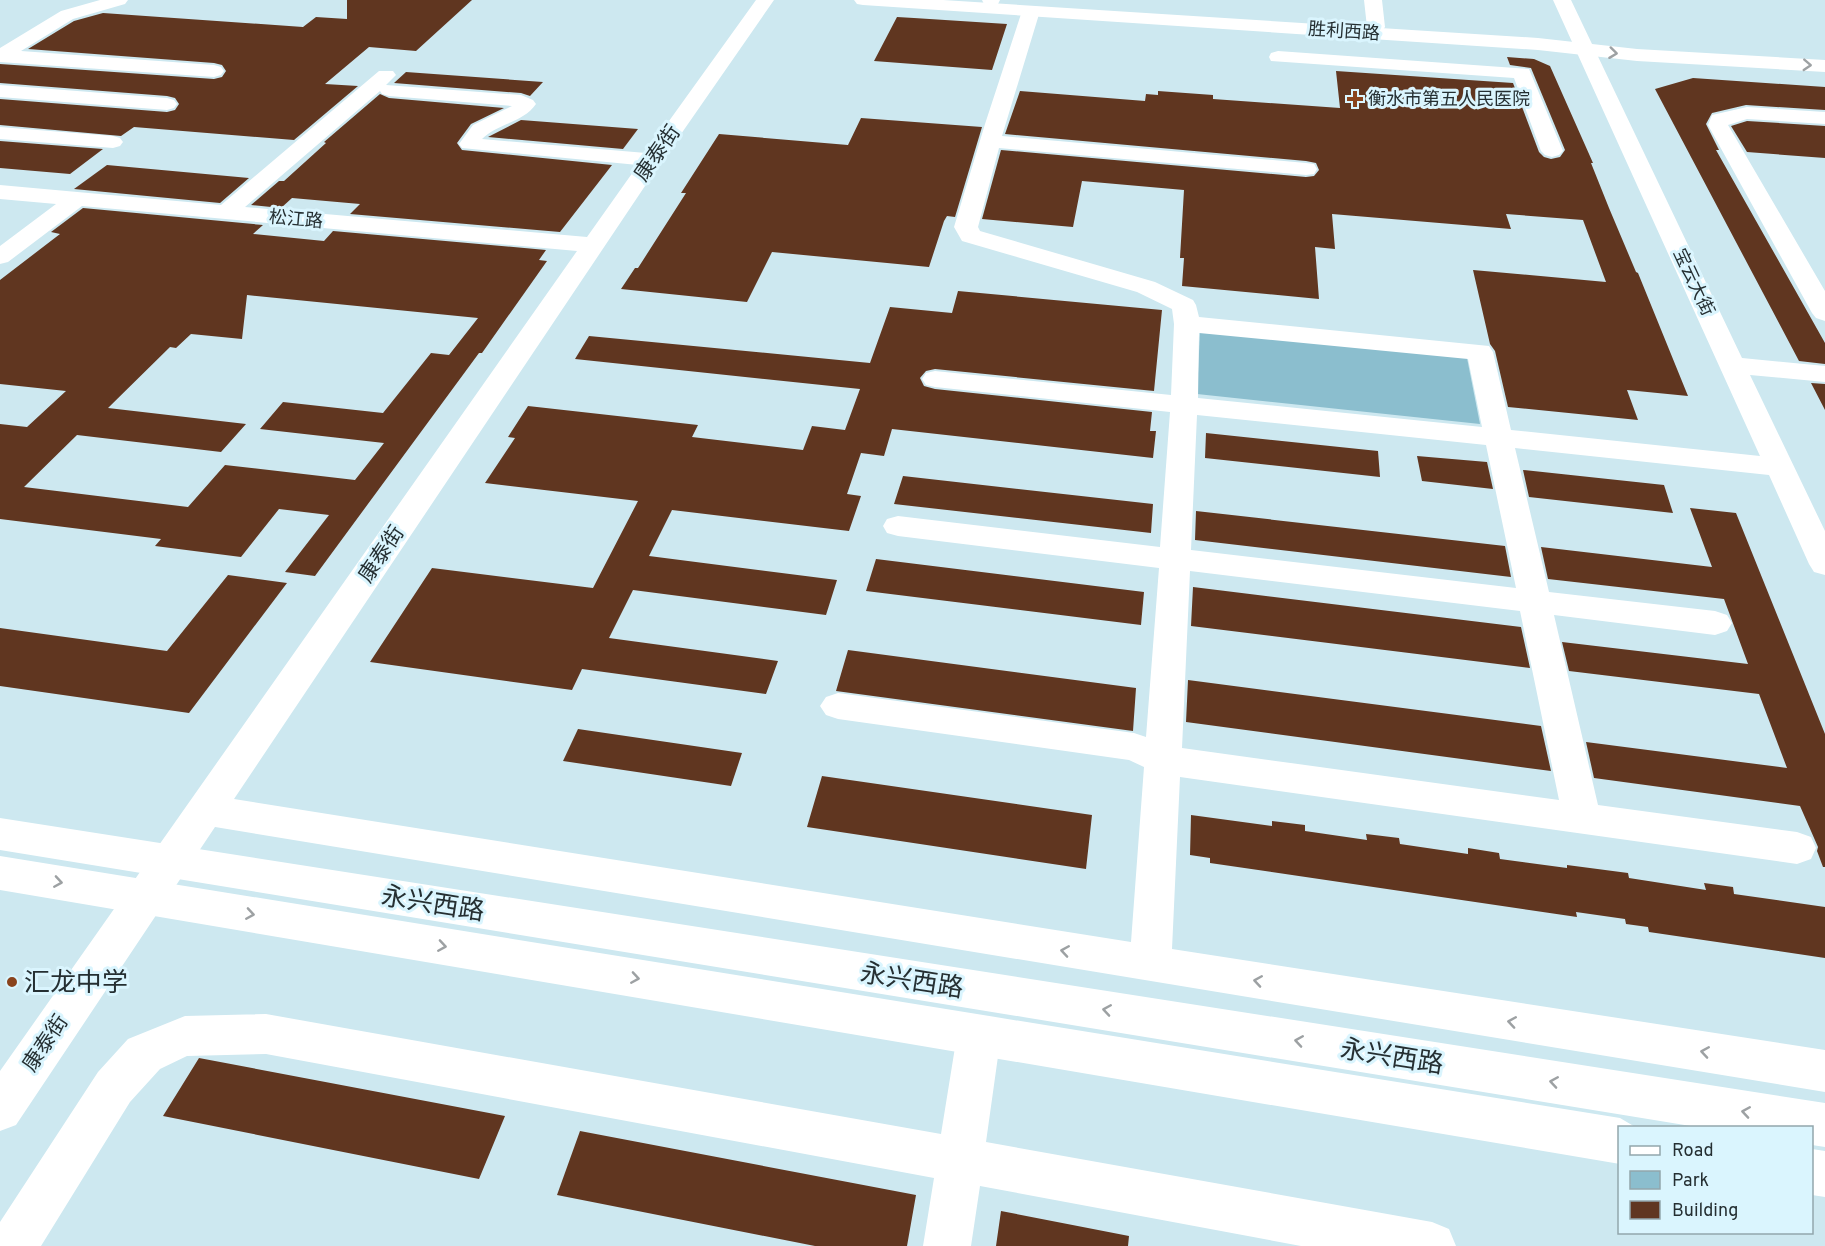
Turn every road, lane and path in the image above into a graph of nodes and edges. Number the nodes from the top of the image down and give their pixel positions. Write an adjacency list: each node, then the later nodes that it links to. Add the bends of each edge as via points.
1 (118, 0): 13 (street, via 67,15)
2 (765, 0): 26 (street, 康泰街)
3 (863, 0): 8 (street, 胜利西路)
4 (961, 0): 7 (street, 胜利西路)
5 (1373, 0): 9 (street)
6 (1562, 0): 12 (street, 宝云大街)
7 (991, 1): 9 (street, 胜利西路)
8 (1031, 11): 11 (street, 胜利西路); 22 (street)
9 (1377, 27): 12 (street, 胜利西路)
10 (1612, 35): 12 (street, 胜利西路)
11 (1412, 39): 12 (street, 胜利西路); 15 (street, via 1390,44); 17 (street, via 1432,47)
12 (1582, 43): 16 (street, 胜利西路, one-way to 16, via 1637,55); 35 (street, 宝云大街)
13 (1, 55): 18 (street)
14 (1278, 57): 15 (street)
15 (1381, 64): 17 (street)
16 (1825, 66)
17 (1449, 68): 25 (street, via 1522,73)
18 (214, 71)
19 (0, 91): 20 (street)
20 (167, 104)
21 (1825, 118): 33 (street, via 1747,113 1719,119 1718,125)
22 (993, 132): 27 (street); 34 (street, via 966,227 970,236 1176,299 1184,305)
23 (0, 133): 24 (street)
24 (113, 142)
25 (1552, 151)
26 (652, 160): 30 (street, via 469,144 483,126 526,104 387,83); 31 (street, 康泰街)
27 (1306, 169)
28 (0, 192): 29 (street, 松江路)
29 (77, 199): 30 (street, 松江路); 32 (street)
30 (226, 212): 31 (street, 松江路)
31 (593, 245): 48 (street, 康泰街)
32 (5, 249)
33 (1825, 313)
34 (1187, 324): 38 (street); 39 (street, via 1480,352)
35 (1732, 365): 36 (street); 40 (street, 宝云大街)
36 (1825, 374)
37 (935, 379): 38 (street)
38 (1184, 405): 39 (street); 42 (street)
39 (1499, 438): 40 (street); 44 (street)
40 (1780, 467): 43 (street, 宝云大街)
41 (898, 526): 42 (street)
42 (1175, 559): 44 (street); 47 (street)
43 (1825, 564)
44 (1535, 602): 45 (street); 49 (street)
45 (1715, 623)
46 (838, 706): 47 (street, via 1134,747)
47 (1163, 760): 49 (street); 55 (street)
48 (205, 810): 52 (street, 康泰街); 55 (street, one-way to 48)
49 (1582, 818): 51 (street)
50 (0, 834): 52 (street, 永兴西路)
51 (1797, 848)
52 (170, 861): 54 (street, 康泰街); 59 (street, 永兴西路, one-way to 52)
53 (0, 873): 54 (street, 永兴西路, one-way to 54)
54 (146, 897): 56 (street, 永兴西路, one-way to 56); 58 (street, 康泰街)
55 (1150, 964): 57 (street, one-way to 55)
56 (979, 1035): 60 (street, 永兴西路); 61 (street)
57 (1825, 1071)
58 (0, 1109)
59 (1825, 1125)
60 (1618, 1141)
61 (959, 1160): 62 (street, via 266,1035 185,1036 144,1054 114,1087); 63 (street); 64 (street)
62 (13, 1246)
63 (947, 1246)
64 (1432, 1246)

